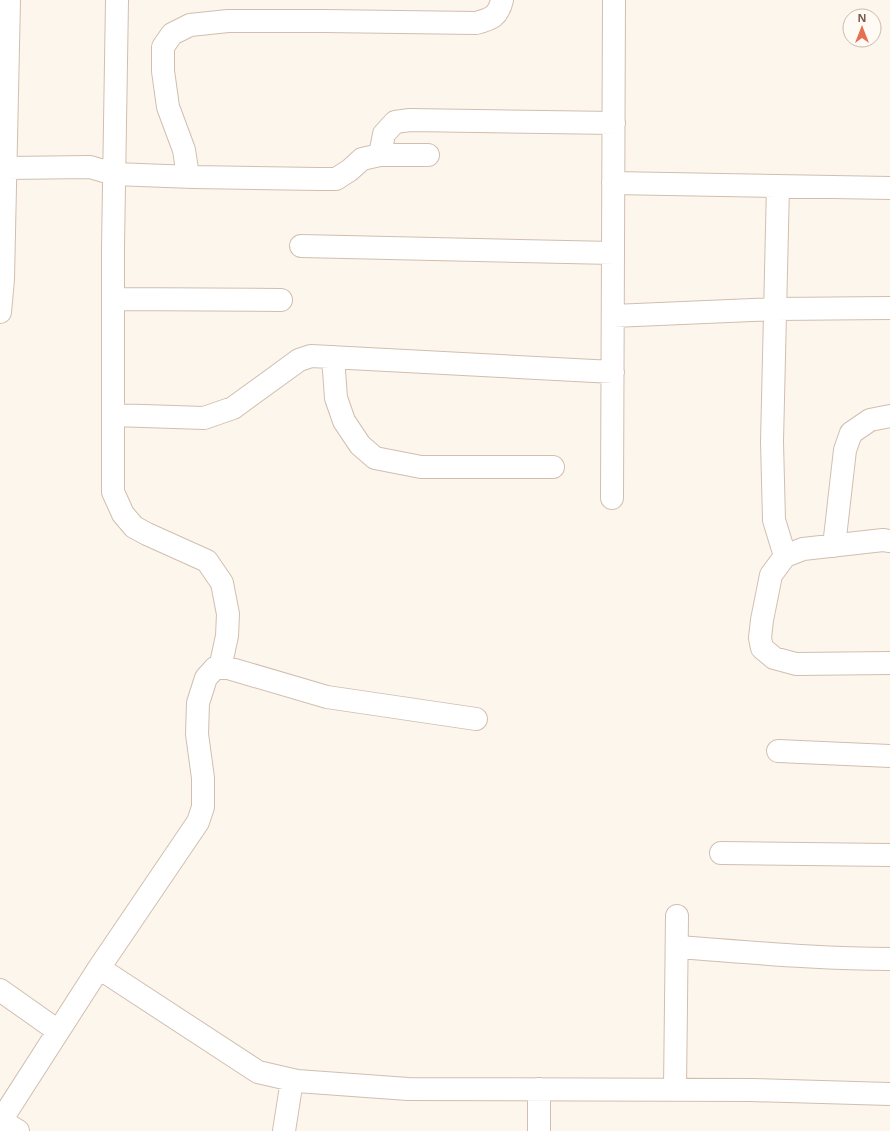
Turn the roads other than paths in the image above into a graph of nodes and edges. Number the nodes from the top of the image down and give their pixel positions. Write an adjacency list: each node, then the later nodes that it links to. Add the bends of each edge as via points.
1 (9, 0): 8 (street)
2 (117, 0): 9 (street)
3 (502, 0): 10 (street, via 500,8 491,19 476,23 228,21 190,25 172,34 163,47 163,70 168,107 184,150)
4 (614, 0): 5 (street)
5 (614, 123): 6 (street, via 402,121 395,122 384,134); 11 (street)
6 (380, 155): 7 (street); 10 (street, via 362,159 336,179)
7 (428, 155)
8 (6, 168): 9 (street, via 90,167); 20 (street)
9 (114, 174): 10 (street); 16 (street)
10 (188, 176)
11 (613, 183): 12 (street); 15 (street)
12 (778, 186): 13 (street); 19 (street)
13 (890, 188)
14 (301, 246): 15 (street)
15 (613, 253): 21 (street)
16 (113, 299): 17 (street); 24 (street)
17 (281, 300)
18 (890, 308): 19 (street)
19 (775, 310): 21 (street); 30 (street, via 772,442 774,520)
20 (0, 312)
21 (613, 316): 23 (street)
22 (333, 357): 23 (street); 24 (street, via 311,356 299,360 233,408 204,418); 26 (street, via 336,398 344,421 360,445 375,458 421,467)
23 (613, 372): 27 (street)
24 (113, 415): 32 (street, via 113,492 122,514 134,528 208,561 222,583 228,614 227,636)
25 (890, 416): 29 (street, via 870,420 851,433 845,450)
26 (553, 467)
27 (612, 498)
28 (890, 541): 29 (street)
29 (834, 546): 30 (street, via 803,549)
30 (785, 556): 31 (street, via 771,575 762,620 762,648 774,658 796,664)
31 (890, 663)
32 (220, 668): 33 (street, via 228,668 327,696); 41 (street, via 215,668 206,678 198,703 197,734 203,778 203,807 198,822)
33 (476, 719)
34 (778, 751): 35 (street)
35 (890, 756)
36 (721, 853): 37 (street)
37 (890, 855)
38 (677, 916): 39 (street)
39 (677, 947): 40 (street); 46 (street)
40 (890, 959)
41 (99, 968): 43 (street); 44 (street, via 258,1072)
42 (0, 990): 43 (street)
43 (58, 1031): 48 (street)
44 (292, 1080): 45 (street, via 408,1089); 49 (street)
45 (539, 1089): 46 (street); 50 (street)
46 (675, 1090): 47 (street)
47 (890, 1094)
48 (5, 1124)
49 (284, 1131)
50 (539, 1131)

